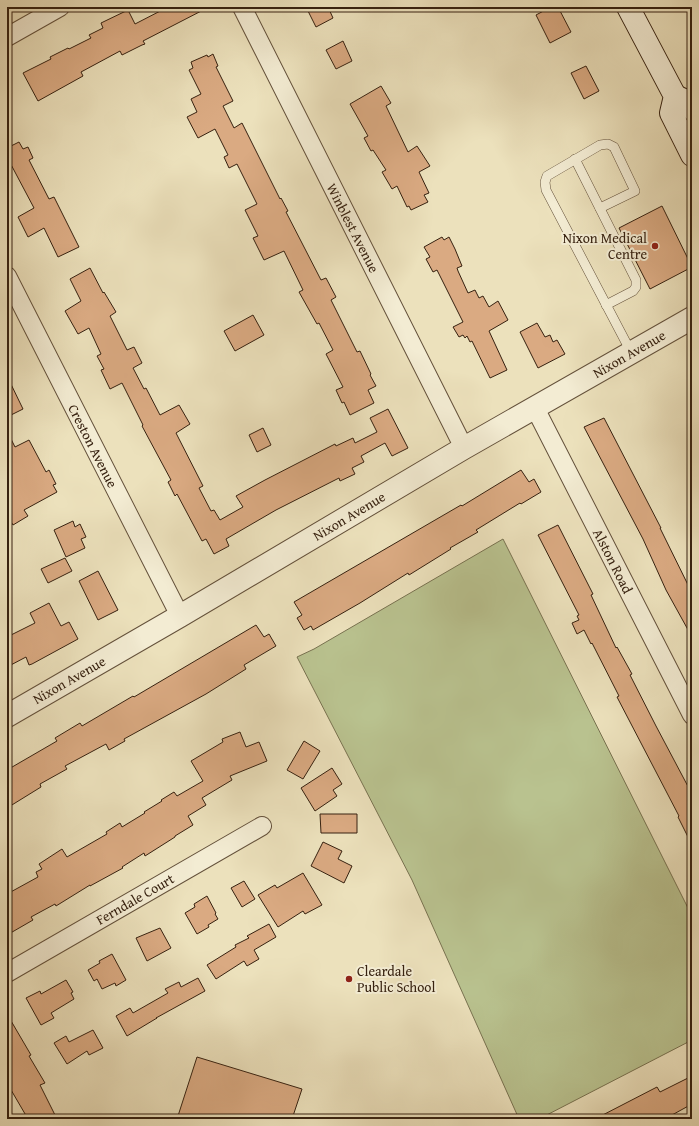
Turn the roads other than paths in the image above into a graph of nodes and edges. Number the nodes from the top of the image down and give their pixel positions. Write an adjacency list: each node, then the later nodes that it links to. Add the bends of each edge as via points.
1 (60, 7): 4 (street)
2 (242, 7): 14 (street, Winblest Avenue)
3 (628, 7): 5 (street)
4 (7, 37)
5 (683, 103): 6 (street, via 671,113)
6 (692, 155)
7 (575, 159): 8 (lane); 8 (lane, via 600,145 608,144 614,148 635,190); 10 (lane, via 547,176 546,190)
8 (600, 208): 10 (lane, via 636,280 633,291)
9 (7, 276): 15 (street, Creston Avenue)
10 (606, 305): 12 (lane)
11 (692, 318): 12 (street, Nixon Avenue)
12 (631, 352): 13 (street, Nixon Avenue)
13 (535, 408): 14 (street, Nixon Avenue); 16 (street, Alston Road)
14 (464, 448): 15 (street, Nixon Avenue)
15 (180, 616): 17 (street, Nixon Avenue)
16 (692, 715)
17 (7, 716)
18 (262, 826): 19 (street, Ferndale Court)
19 (7, 973)

